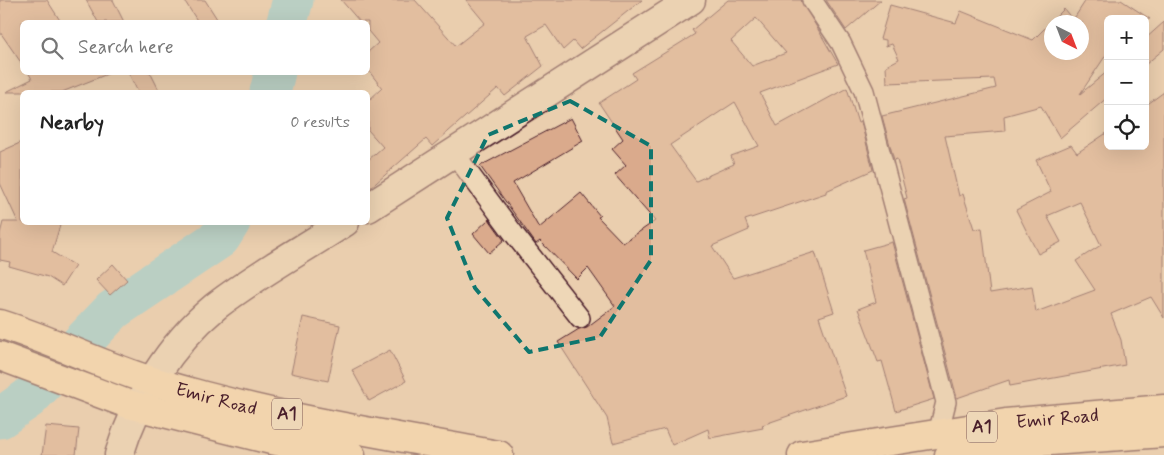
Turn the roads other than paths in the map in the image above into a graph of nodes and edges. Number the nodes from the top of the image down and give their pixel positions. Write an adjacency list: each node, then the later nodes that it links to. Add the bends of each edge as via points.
1 (691, 0): 3 (street)
2 (812, 0): 13 (street, via 842,43 864,91 946,402)
3 (454, 153): 4 (street); 6 (street)
4 (370, 207)
5 (340, 225): 9 (street, via 215,307 187,335)
6 (580, 318)
7 (11, 327): 9 (highway, Emir Road / A1)
8 (5, 358): 10 (highway, Emir Road / A1)
9 (152, 380): 10 (street); 16 (highway, Emir Road / A1, via 349,428)
10 (138, 407): 14 (street); 15 (highway, Emir Road / A1, via 271,440)
11 (1164, 409): 13 (highway, Emir Road / A1, via 1006,423)
12 (1164, 433): 13 (highway, Emir Road / A1, via 1036,442)
13 (943, 444): 17 (highway, Emir Road / A1)
14 (119, 455)
15 (351, 455)
16 (499, 455)
17 (802, 455)

